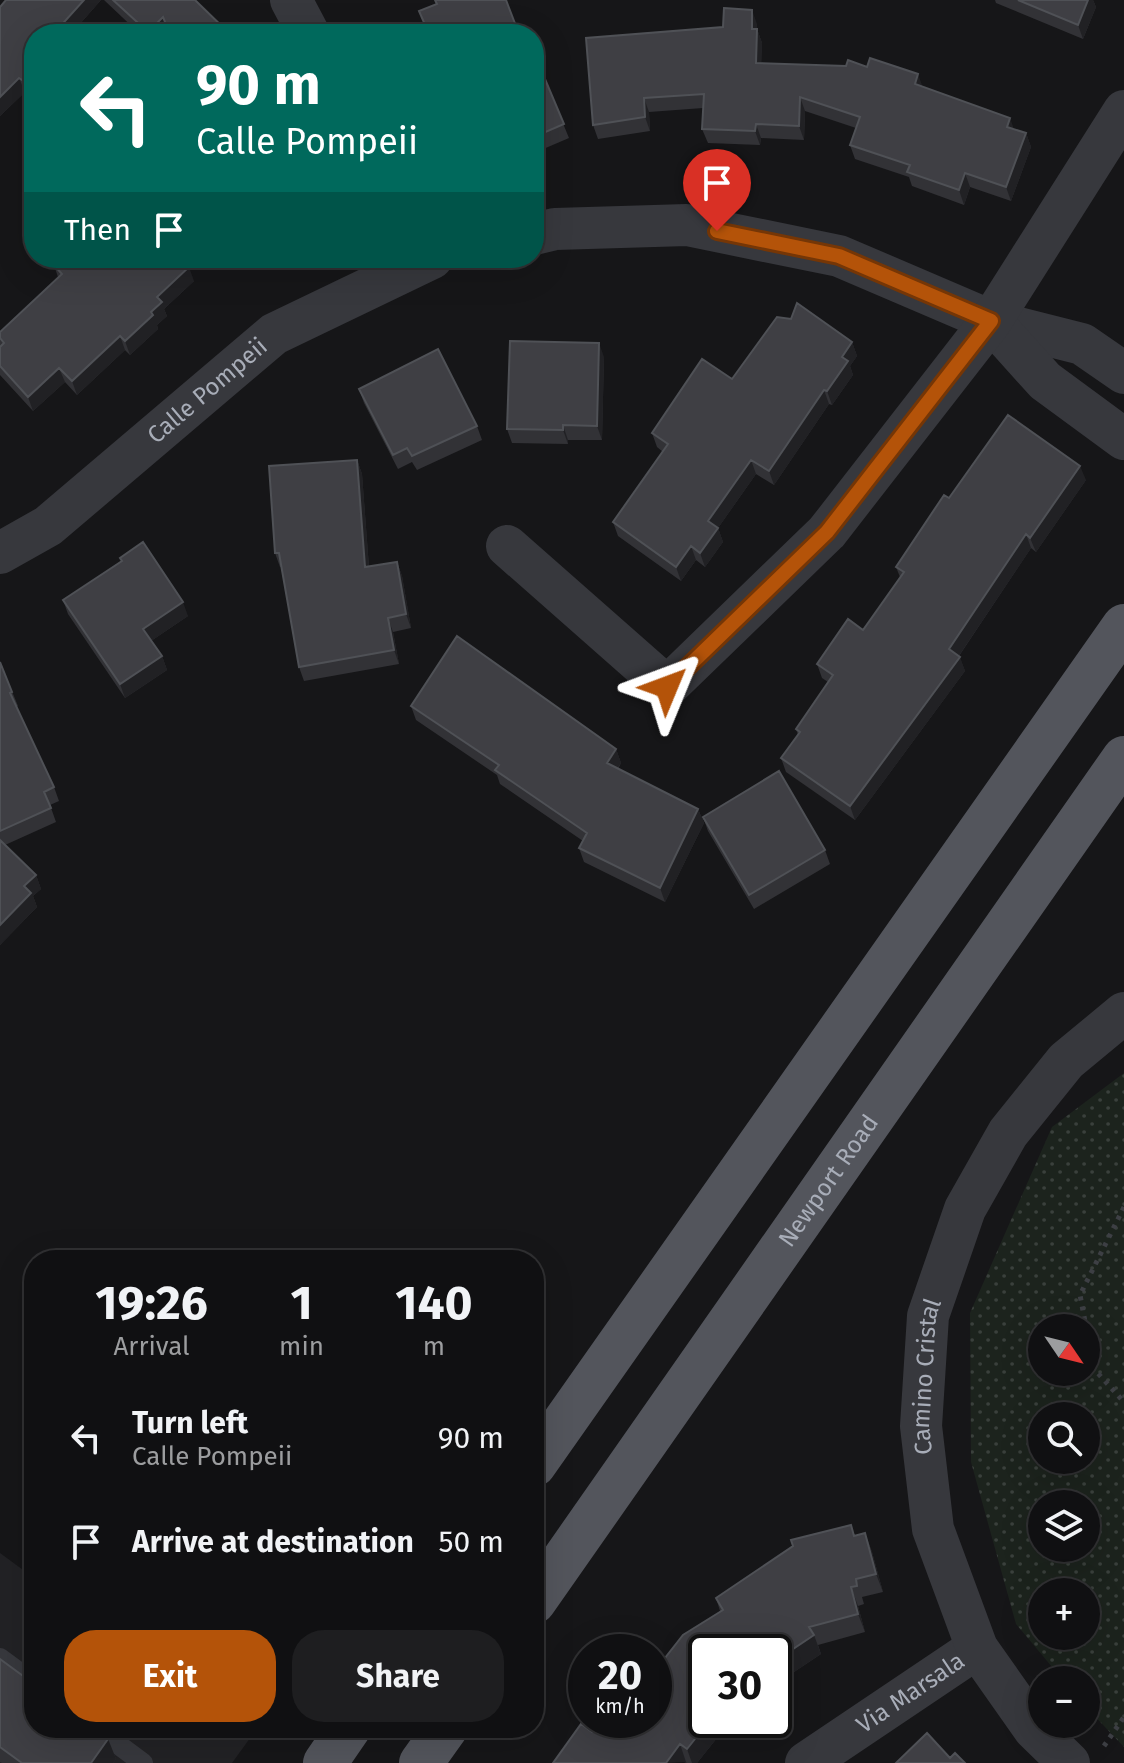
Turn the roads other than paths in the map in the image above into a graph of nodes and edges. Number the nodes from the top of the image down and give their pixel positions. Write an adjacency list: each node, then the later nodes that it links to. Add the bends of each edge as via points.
1 (291, 0): 2 (street)
2 (304, 24)
3 (1124, 111): 6 (street)
4 (544, 232): 6 (street, via 687,225 839,256)
5 (408, 268): 10 (street, Calle Pompeii, via 274,334 48,526)
6 (991, 321): 7 (street, via 1082,344); 8 (street, via 1045,381); 9 (street, via 827,532 667,687)
7 (1124, 373)
8 (1124, 439)
9 (507, 546)
10 (0, 553)
11 (1124, 626): 14 (main road)
12 (1124, 758): 15 (main road, Newport Road)
13 (1124, 1013): 16 (street, Camino Cristal, via 1066,1061 1008,1133 965,1209 928,1316 921,1426 933,1529)
14 (544, 1451)
15 (544, 1588)
16 (977, 1648): 22 (street, Camino Cristal, via 1034,1729); 26 (street, Via Marsala)
17 (0, 1658): 18 (lane)
18 (24, 1676)
19 (109, 1738): 23 (lane)
20 (342, 1738): 24 (main road)
21 (439, 1738): 25 (main road)
22 (1085, 1757)
23 (143, 1763)
24 (325, 1763)
25 (421, 1763)
26 (806, 1763)

